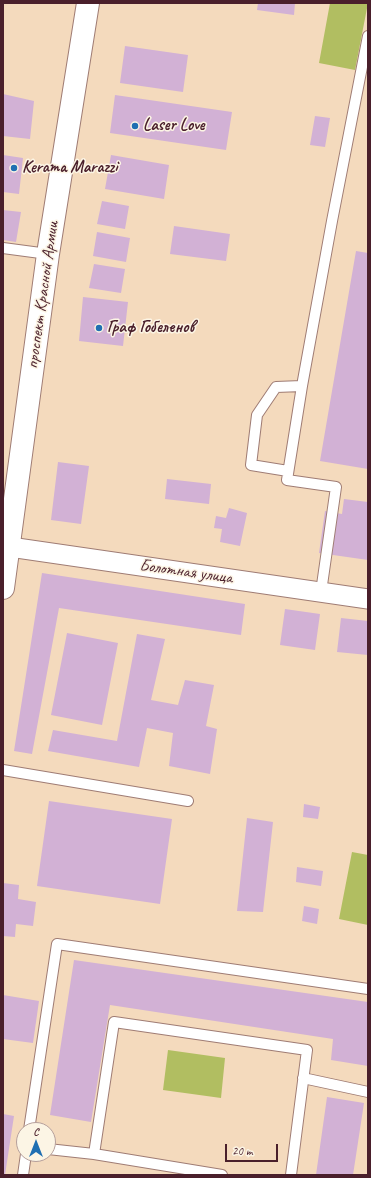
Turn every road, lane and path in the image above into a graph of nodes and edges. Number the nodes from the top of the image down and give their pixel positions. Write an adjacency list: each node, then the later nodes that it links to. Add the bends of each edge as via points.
1 (88, 3): 4 (main road, проспект Красной Армии)
2 (368, 36): 5 (lane)
3 (3, 248): 4 (lane)
4 (48, 254): 7 (main road, проспект Красной Армии)
5 (302, 386): 6 (lane); 6 (lane, via 276,387 257,415 252,465)
6 (288, 471): 9 (lane, via 287,480 336,487)
7 (6, 547): 8 (main road, проспект Красной Армии); 9 (street, Болотная улица)
8 (3, 588)
9 (321, 592): 10 (street, Болотная улица)
10 (368, 599)
11 (3, 770): 12 (lane)
12 (188, 801)
13 (368, 989): 16 (lane, via 57,944)
14 (303, 1078): 15 (lane); 18 (lane, via 307,1050 114,1022); 22 (lane)
15 (368, 1092)
16 (30, 1122)
17 (56, 1150): 18 (lane)
18 (94, 1154): 21 (lane)
19 (25, 1162): 20 (lane)
20 (23, 1175)
21 (222, 1175)
22 (292, 1175)

